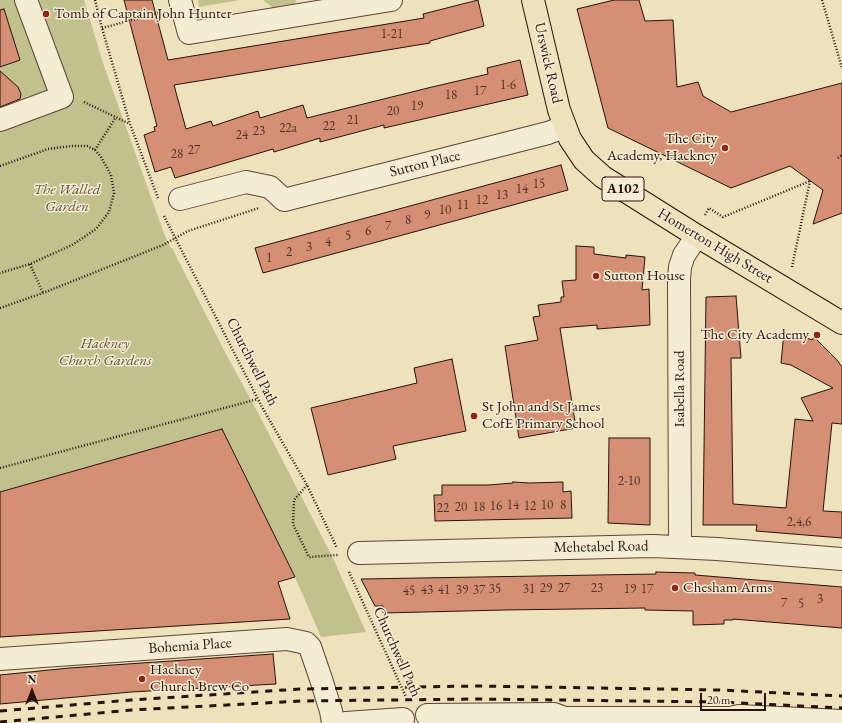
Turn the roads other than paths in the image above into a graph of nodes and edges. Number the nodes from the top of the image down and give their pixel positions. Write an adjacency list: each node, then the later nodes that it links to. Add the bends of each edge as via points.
1 (26, 0): 5 (street, via 62,97)
2 (391, 0): 4 (street, via 189,33)
3 (533, 0): 6 (highway, Urswick Road / A102)
4 (181, 4)
5 (0, 120)
6 (564, 127): 7 (street, Sutton Place, via 284,200 270,187 246,182); 8 (highway, Homerton High Street / A102, via 576,150 603,177)
7 (167, 203)
8 (700, 227): 9 (highway, Homerton High Street / A102); 10 (street, Isabella Road, via 684,255 679,279)
9 (842, 322)
10 (680, 547): 11 (street, Mehetabel Road, via 540,548); 12 (street, Mehetabel Road)
11 (349, 558)
12 (842, 559)
13 (0, 659): 16 (street, Bohemia Place, via 286,639 306,643 310,648)
14 (406, 711): 16 (street)
15 (427, 715): 17 (street, via 554,714 565,718 739,716)
16 (337, 719)
17 (842, 721)

